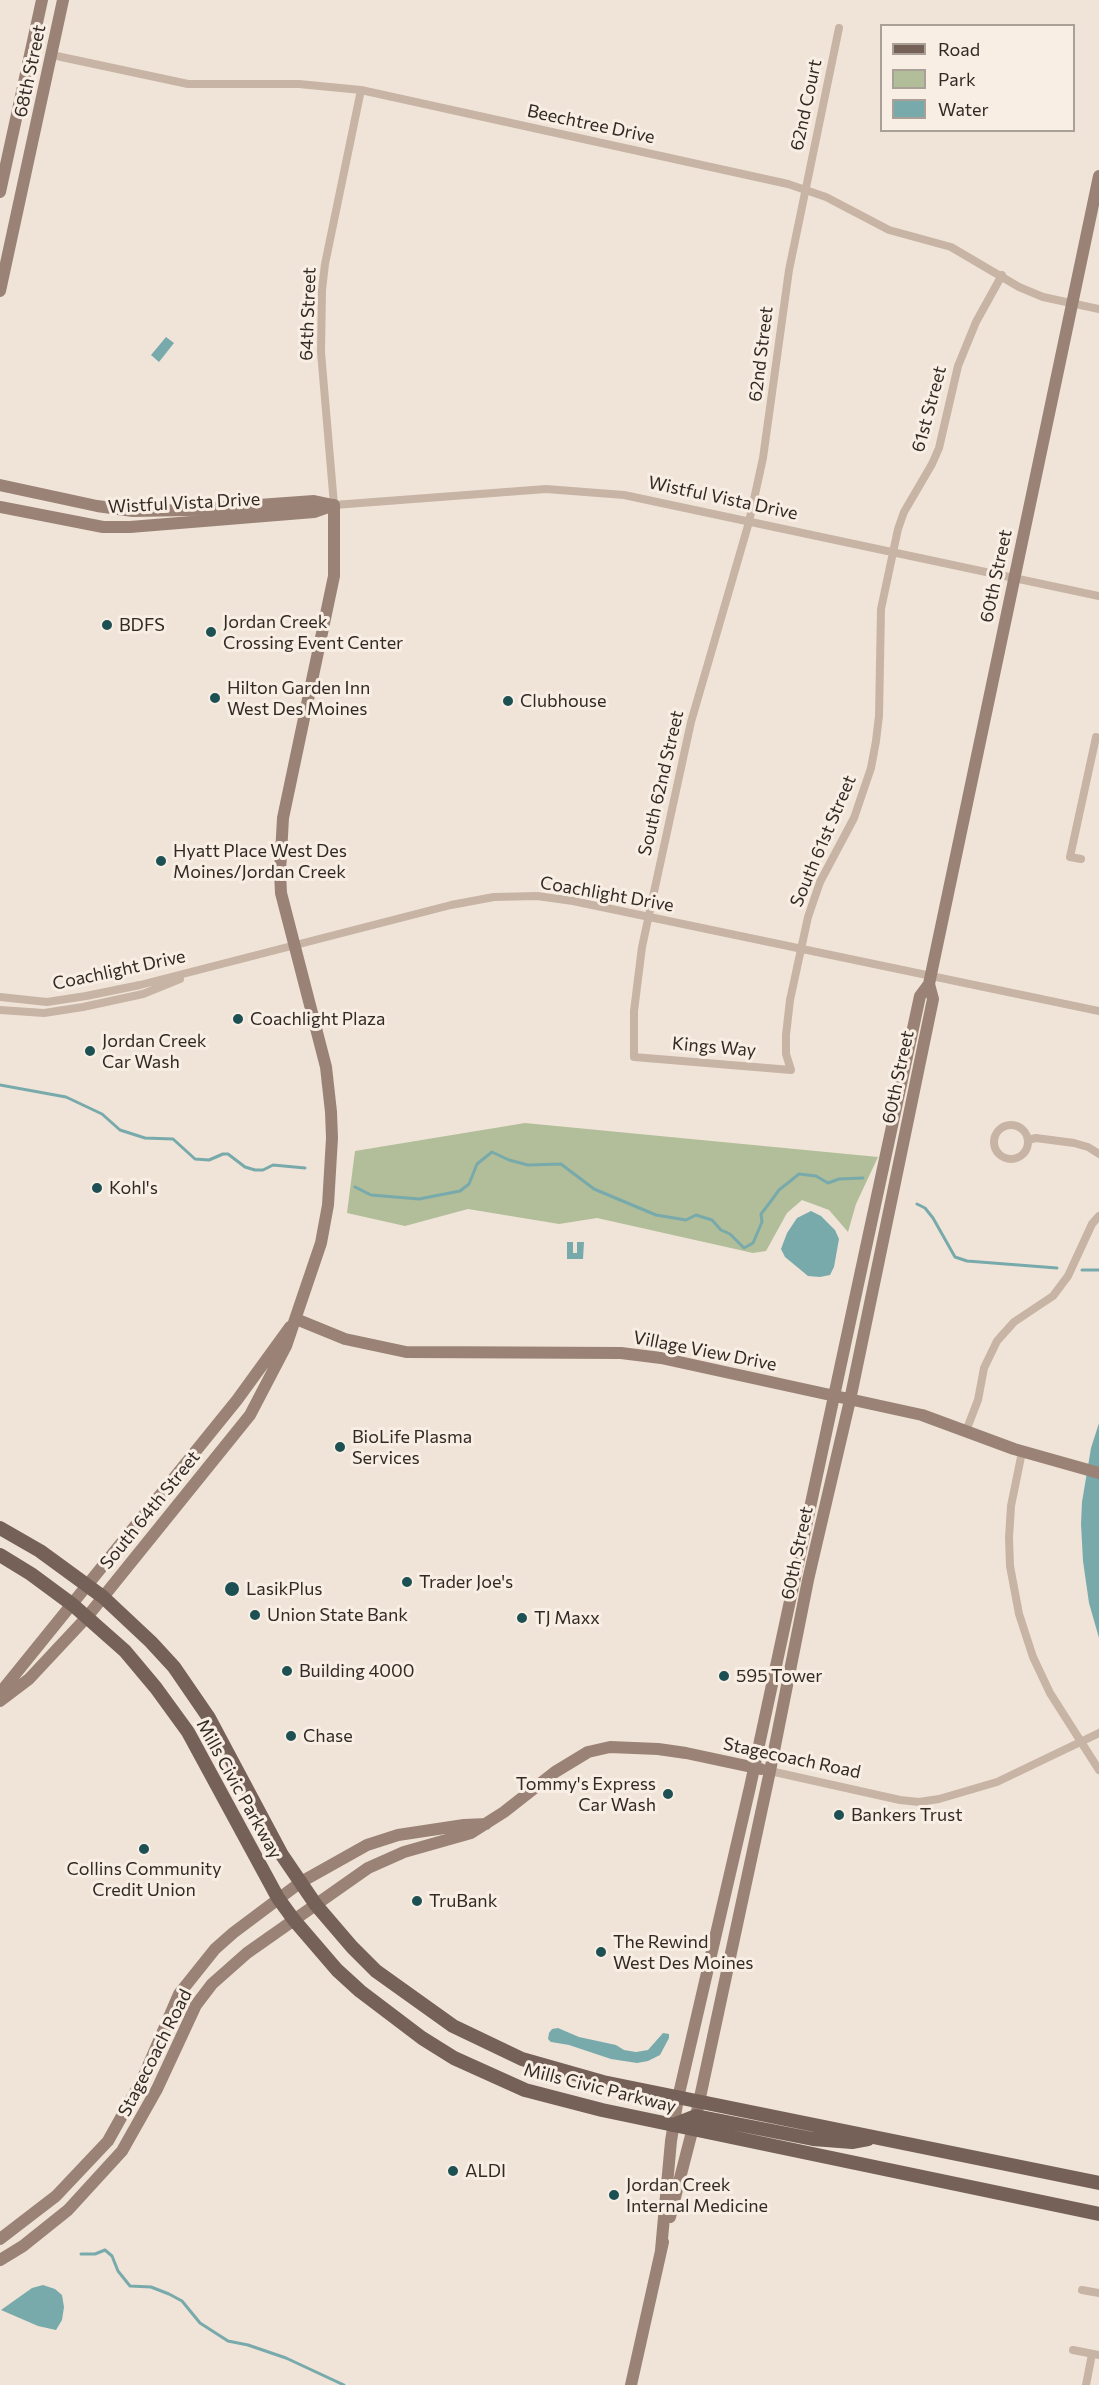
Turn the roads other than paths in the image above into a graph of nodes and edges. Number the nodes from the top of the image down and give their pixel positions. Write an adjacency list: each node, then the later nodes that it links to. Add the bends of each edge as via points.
1 (42, 0): 8 (street, 68th Street)
2 (63, 0): 4 (street, 68th Street)
3 (839, 28): 7 (street, 62nd Court)
4 (52, 54): 5 (street, Beechtree Drive, via 188,84 299,84); 10 (street, 68th Street)
5 (361, 90): 7 (street, Beechtree Drive); 14 (street, 64th Street, via 322,290 321,352)
6 (1099, 176): 11 (street, 60th Street)
7 (805, 189): 9 (street, Beechtree Drive, via 889,230 951,247); 16 (street, 62nd Street, via 783,312 768,430)
8 (0, 192)
9 (1002, 275): 11 (street, Beechtree Drive, via 1042,297); 17 (street, 61st Street, via 966,343 939,448 904,512)
10 (0, 291)
11 (1072, 304): 12 (street, Beechtree Drive); 18 (street, 60th Street)
12 (1099, 309)
13 (0, 485): 14 (street, Wistful Vista Drive, via 133,511 314,501)
14 (334, 505): 15 (street, Wistful Vista Drive, via 314,512 130,527 103,527); 16 (street, Wistful Vista Drive, via 546,489 624,495); 23 (street, South 64th Street, via 334,576 283,818 281,893)
15 (0, 507)
16 (749, 522): 17 (street, Wistful Vista Drive); 22 (street, South 62nd Street, via 691,722)
17 (892, 552): 18 (street, Wistful Vista Drive); 24 (street, South 61st Street, via 882,609 879,716 871,768 854,818 813,899)
18 (1015, 578): 19 (street, Wistful Vista Drive); 26 (street, 60th Street)
19 (1099, 596)
20 (1099, 738): 21 (street, via 1096,737 1070,856)
21 (1081, 859)
22 (648, 918): 23 (street, Coachlight Drive, via 573,901 494,897 451,904); 24 (street, Coachlight Drive); 30 (street, South 62nd Street, via 637,978)
23 (294, 946): 25 (street, Coachlight Drive); 35 (street, South 64th Street, via 326,1067 332,1112 328,1205 321,1243)
24 (801, 950): 26 (street, Coachlight Drive); 31 (street, South 61st Street, via 786,1035)
25 (208, 967): 27 (street, Coachlight Drive, via 47,1002); 28 (street, Coachlight Drive, via 143,994 44,1013)
26 (930, 980): 29 (street, Coachlight Drive); 36 (street, 60th Street, via 920,996); 37 (street, 60th Street, via 933,999)
27 (0, 998)
28 (0, 1010)
29 (1099, 1011)
30 (634, 1057): 31 (street, Kings Way)
31 (791, 1070)
32 (1028, 1140): 32 (street, via 1020,1127 1005,1125 996,1133 994,1145 1002,1157 1015,1159 1025,1153); 33 (street, via 1074,1143)
33 (1099, 1154)
34 (1099, 1216): 38 (street, via 1057,1291 1014,1322 997,1341 984,1368 978,1400)
35 (296, 1319): 36 (street, Village View Drive, via 345,1339 390,1350 621,1353 690,1363); 43 (street, South 64th Street, via 237,1400); 44 (street, South 64th Street, via 250,1415)
36 (834, 1396): 37 (street, Village View Drive); 51 (street, 60th Street)
37 (849, 1400): 38 (street, Village View Drive, via 922,1416); 53 (street, 60th Street)
38 (966, 1431): 39 (street, Village View Drive)
39 (1022, 1452): 40 (street, Village View Drive); 50 (street, via 1011,1501 1009,1538 1019,1614 1041,1675)
40 (1099, 1473)
41 (0, 1528): 43 (main road, Mills Civic Parkway)
42 (0, 1555): 45 (main road, Mills Civic Parkway)
43 (88, 1586): 44 (main road, Mills Civic Parkway); 45 (street, South 64th Street)
44 (103, 1597): 46 (street, South 64th Street); 55 (main road, Mills Civic Parkway, via 152,1642 191,1690 282,1855)
45 (73, 1605): 46 (main road, Mills Civic Parkway); 47 (street, South 64th Street)
46 (87, 1617): 48 (street, South 64th Street, via 29,1679); 56 (main road, Mills Civic Parkway, via 125,1651 188,1732)
47 (0, 1692)
48 (0, 1701)
49 (1099, 1733): 50 (street, Stagecoach Road)
50 (1080, 1742): 52 (street); 53 (street, Stagecoach Road, via 997,1782 919,1802)
51 (754, 1768): 53 (street, Stagecoach Road); 54 (street, Stagecoach Road, via 667,1750 599,1749 574,1759); 59 (street, 60th Street)
52 (1099, 1770)
53 (770, 1771): 60 (street, 60th Street)
54 (487, 1824): 55 (street, Stagecoach Road, via 398,1835 367,1845); 57 (street, Stagecoach Road, via 368,1868)
55 (301, 1882): 56 (street, Stagecoach Road); 57 (main road, Mills Civic Parkway)
56 (278, 1898): 58 (main road, Mills Civic Parkway); 66 (street, Stagecoach Road, via 215,1949 179,1994 142,2080 108,2141 56,2196)
57 (316, 1905): 58 (street, Stagecoach Road); 59 (main road, Mills Civic Parkway, via 376,1971 453,2026 522,2059)
58 (294, 1920): 62 (main road, Mills Civic Parkway, via 360,1991 454,2058 525,2090); 68 (street, Stagecoach Road, via 240,1959 196,2005 158,2090 122,2151 68,2210)
59 (678, 2098): 60 (main road, Mills Civic Parkway); 62 (street, 60th Street)
60 (699, 2102): 61 (street, 60th Street); 63 (main road, Mills Civic Parkway)
61 (694, 2123): 62 (main road); 63 (main road, via 813,2139 852,2142); 65 (main road, Mills Civic Parkway); 67 (street, 60th Street)
62 (673, 2125): 67 (street, 60th Street)
63 (879, 2138): 64 (main road, Mills Civic Parkway)
64 (1099, 2183)
65 (1099, 2214)
66 (0, 2239)
67 (661, 2250): 73 (street)
68 (0, 2260)
69 (1082, 2290): 70 (street)
70 (1099, 2293)
71 (1073, 2350): 72 (street)
72 (1096, 2354): 74 (street)
73 (632, 2385)
74 (1086, 2385)

